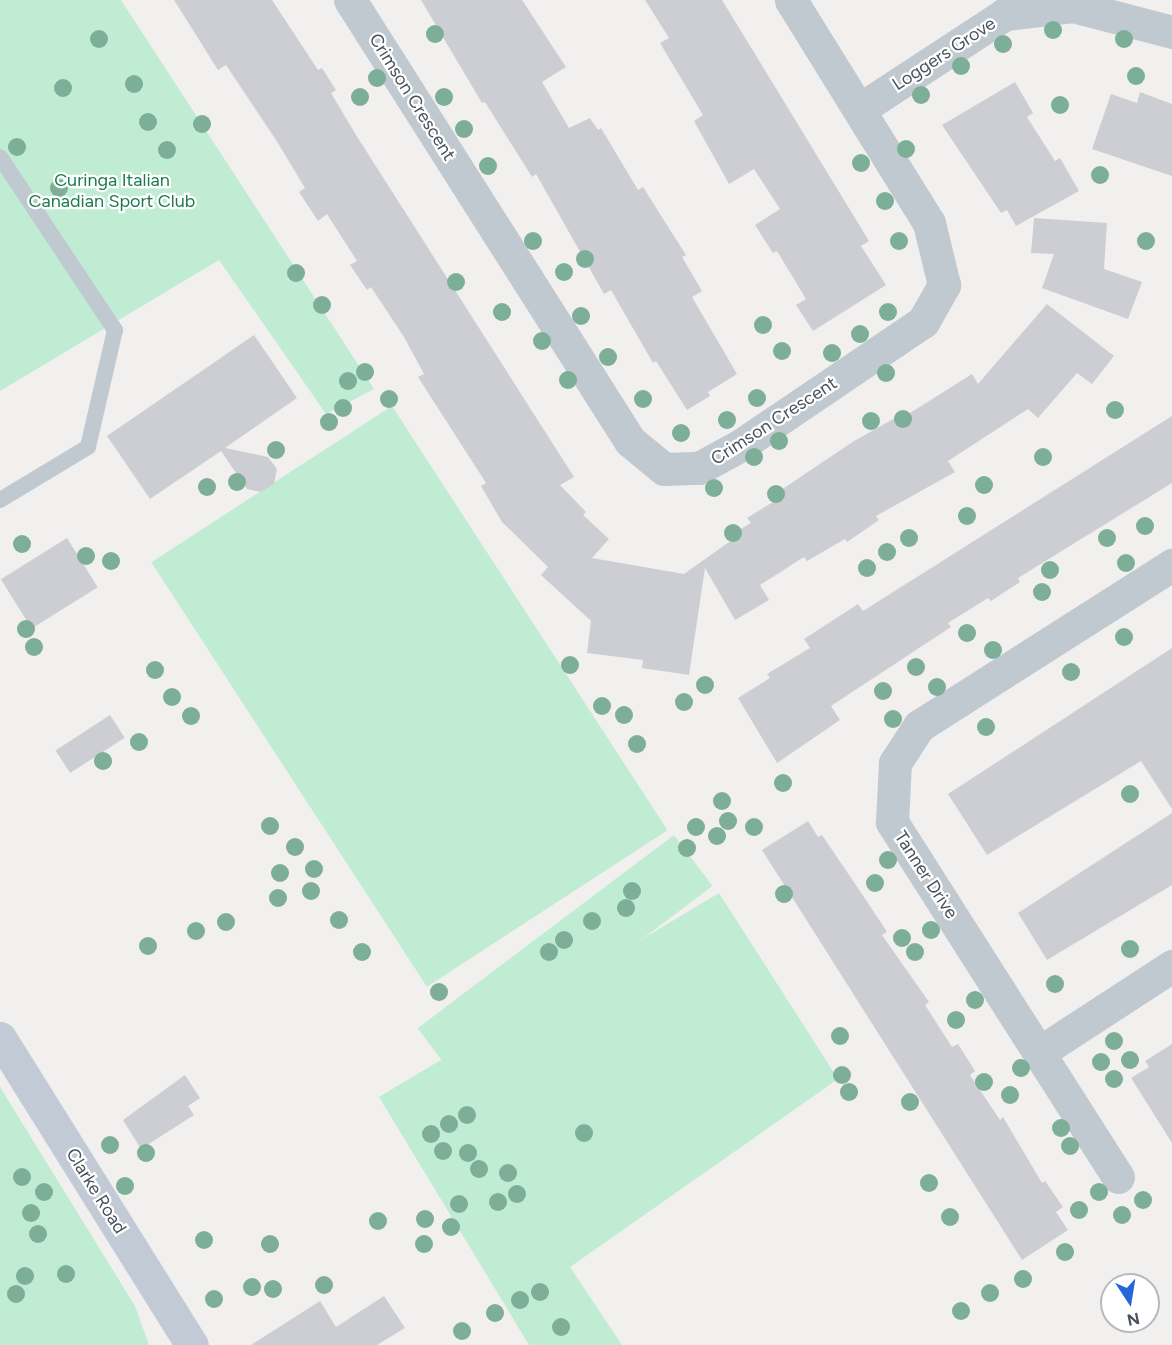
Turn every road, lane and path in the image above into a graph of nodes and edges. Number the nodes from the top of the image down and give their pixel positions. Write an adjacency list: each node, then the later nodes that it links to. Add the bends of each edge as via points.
1 (350, 0): 4 (street, Crimson Crescent, via 630,441 664,469 699,468 751,439 922,322 944,285 929,223)
2 (791, 0): 4 (street, Crimson Crescent)
3 (1172, 32): 4 (street, Loggers Grove, via 1073,6 1005,14)
4 (860, 109)
5 (0, 157): 6 (lane, via 115,330 88,447)
6 (0, 500)
7 (1172, 565): 10 (street, Tanner Drive, via 919,726 895,763 892,822)
8 (1172, 966): 10 (street)
9 (0, 1038): 12 (main road, Clarke Road)
10 (1041, 1052): 11 (street, Tanner Drive)
11 (1118, 1177)
12 (164, 1301): 13 (lane); 14 (main road, Clarke Road)
13 (172, 1345)
14 (192, 1345)

